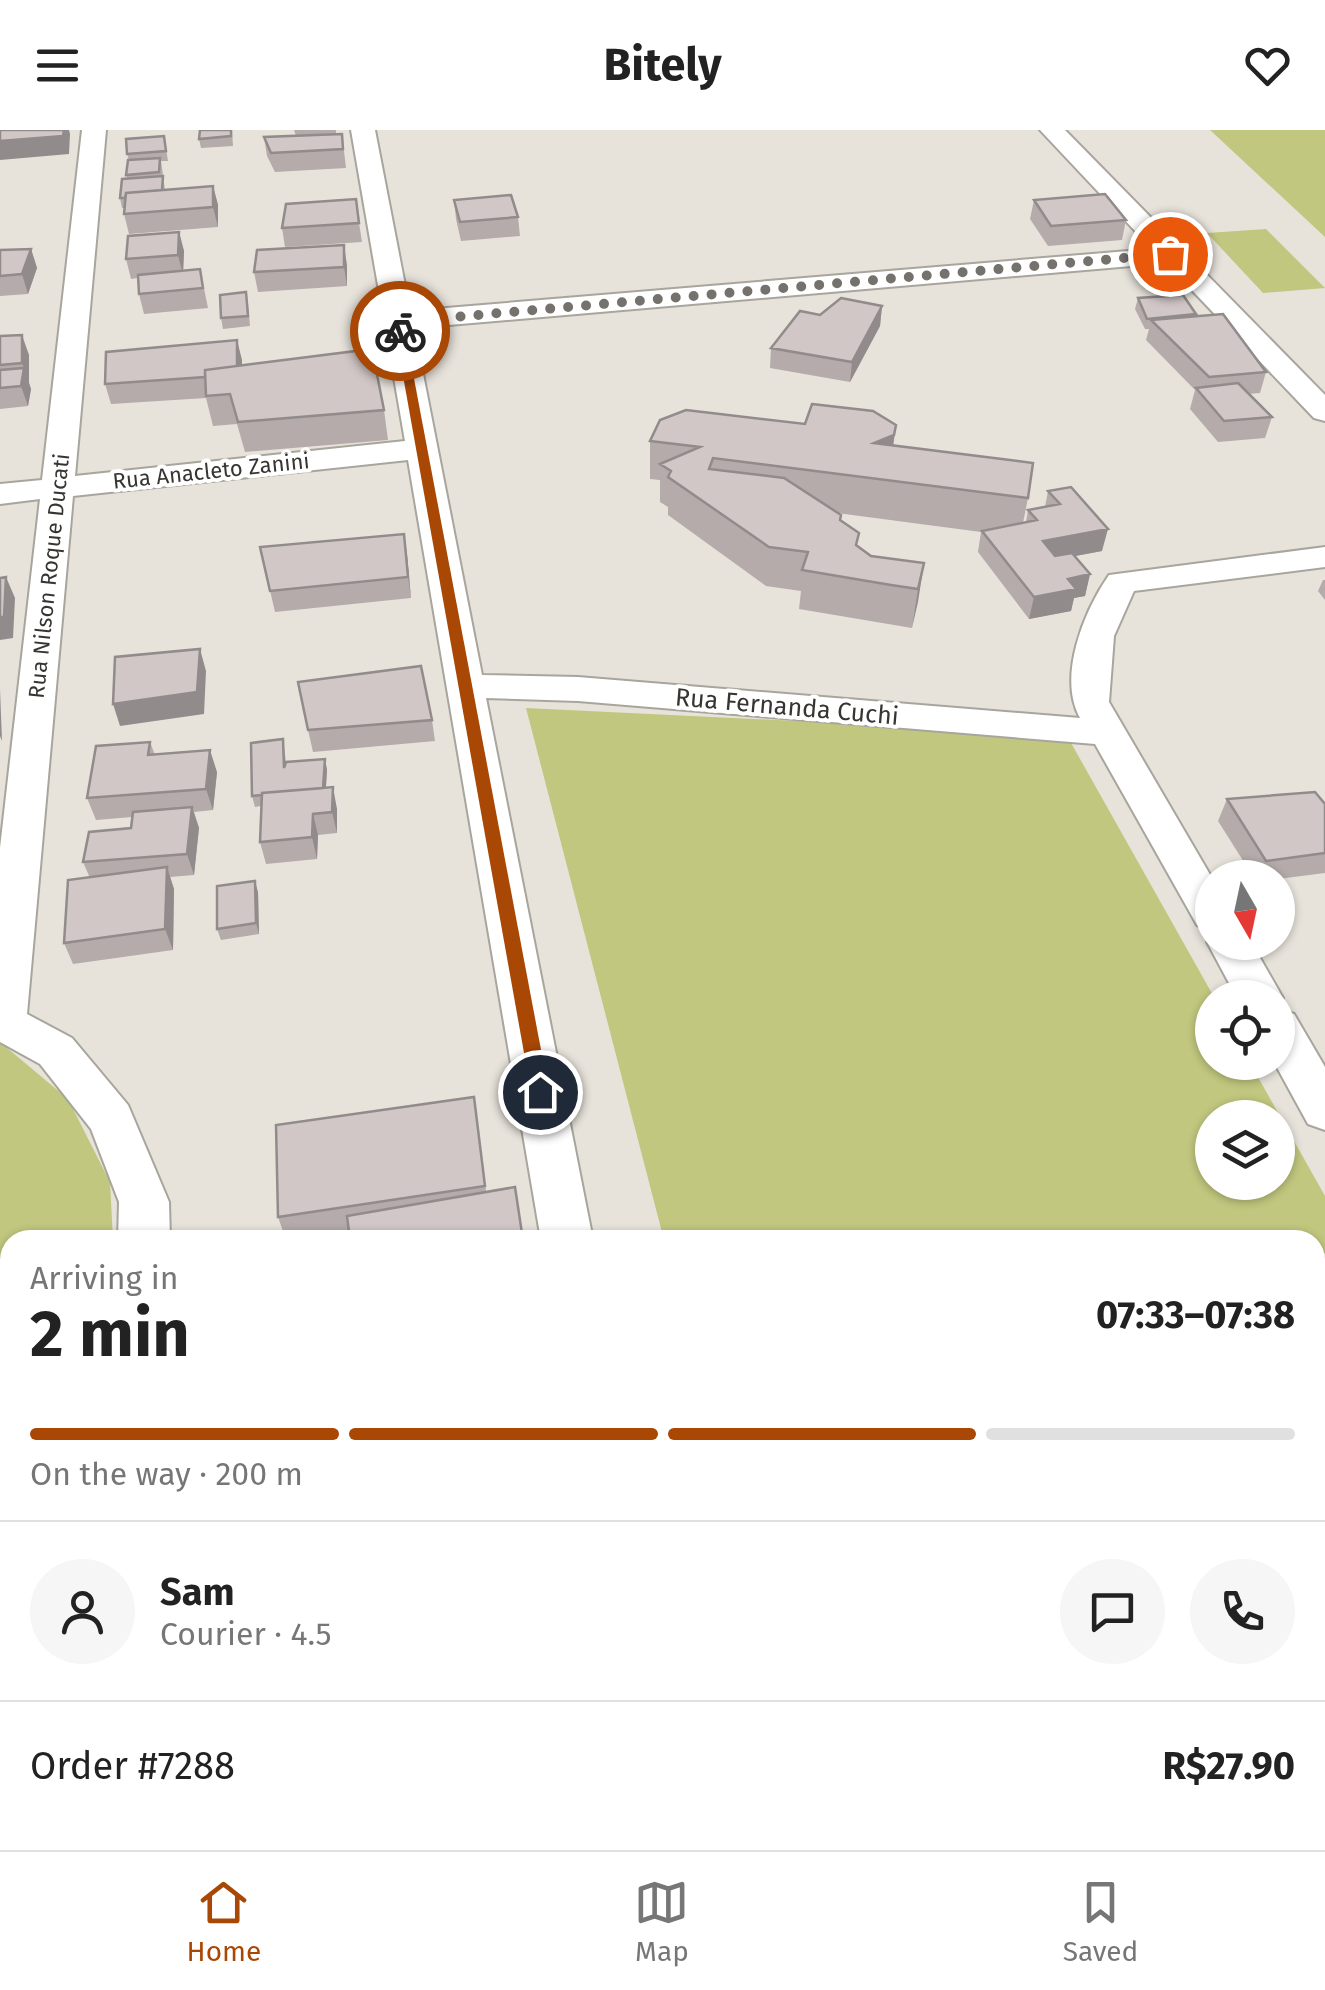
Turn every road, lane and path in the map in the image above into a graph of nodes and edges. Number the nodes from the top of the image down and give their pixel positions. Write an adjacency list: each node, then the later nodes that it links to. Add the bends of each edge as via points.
1 (94, 130): 8 (street, Rua Nilson Roque Ducati)
2 (363, 130): 5 (street)
3 (1052, 130): 4 (street)
4 (1170, 254): 5 (street); 6 (street)
5 (398, 322): 7 (street)
6 (1325, 412)
7 (422, 449): 8 (street, Rua Anacleto Zanini); 11 (street)
8 (58, 488): 9 (street, Rua Anacleto Zanini); 14 (street, Rua Nilson Roque Ducati)
9 (0, 494)
10 (1325, 557): 12 (street, via 1121,582 1096,636 1090,702)
11 (465, 686): 12 (street, Rua Fernanda Cuchi, via 578,689); 18 (street)
12 (1109, 734): 13 (street)
13 (1195, 884)
14 (2, 1022): 17 (street, via 56,1051 111,1119 144,1202)
15 (1295, 1057): 16 (street)
16 (1325, 1110)
17 (144, 1230)
18 (565, 1230)

